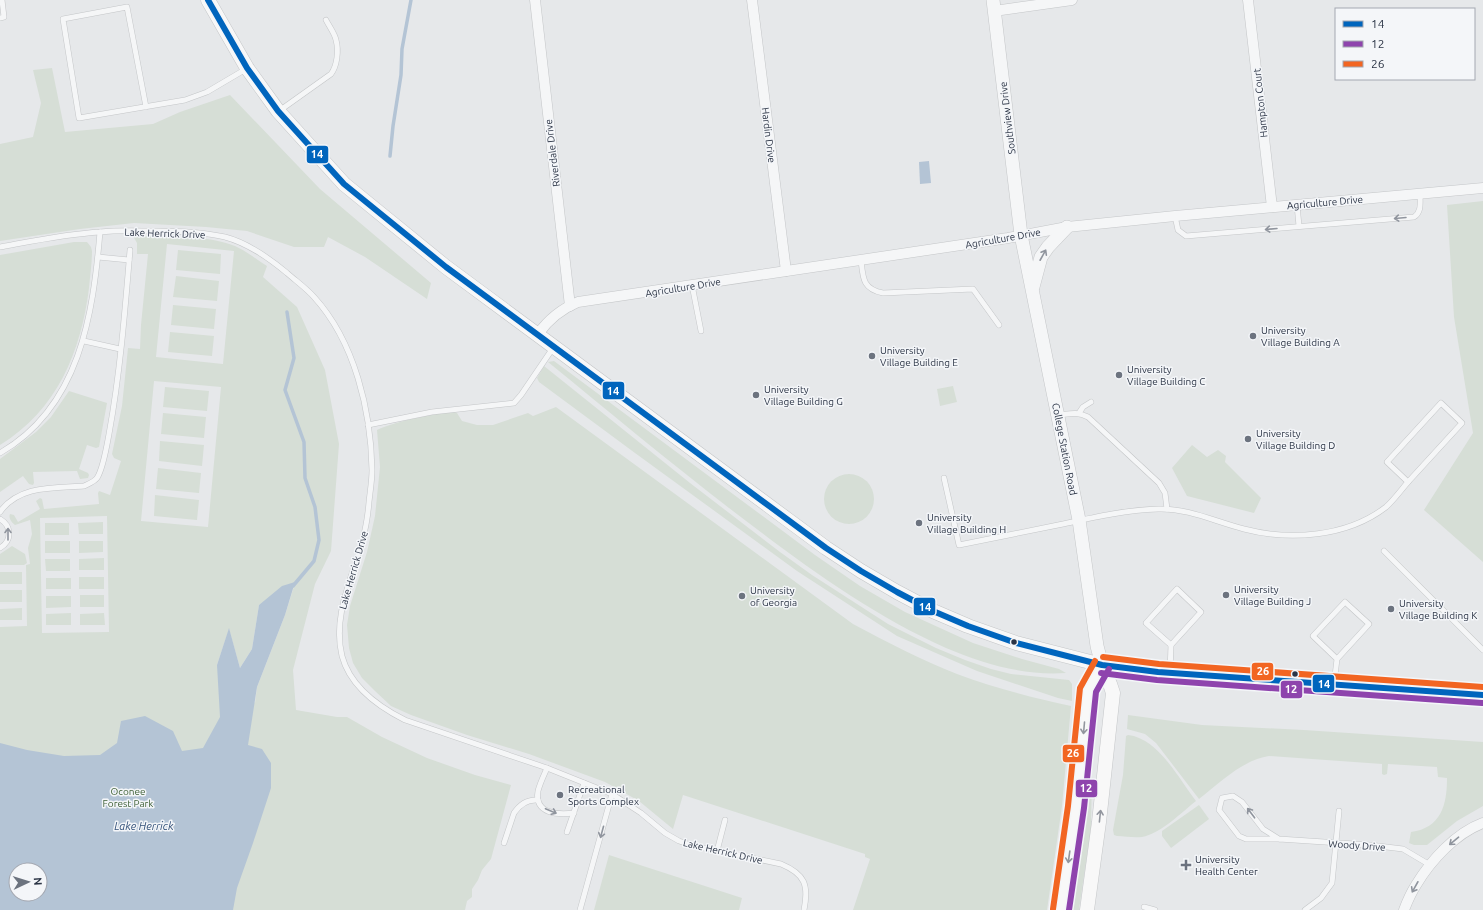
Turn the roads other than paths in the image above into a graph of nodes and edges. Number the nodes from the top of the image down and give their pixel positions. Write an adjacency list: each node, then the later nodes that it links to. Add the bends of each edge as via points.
1 (2, 0): 8 (lane, via 4,17)
2 (208, 0): 10 (main road)
3 (535, 0): 30 (street, Riverdale Drive)
4 (752, 0): 27 (street, Hardin Drive)
5 (1072, 0): 7 (street)
6 (1248, 0): 16 (street, Hampton Court)
7 (994, 6): 21 (street, Southview Drive)
8 (0, 18)
9 (326, 20): 12 (lane, via 336,39 337,54 333,71)
10 (247, 68): 11 (lane, via 197,96); 12 (main road)
11 (146, 108): 11 (lane, via 79,118 63,19 127,7)
12 (278, 111): 33 (main road, via 344,184 446,267)
13 (1483, 188): 14 (street, Agriculture Drive)
14 (1420, 194): 15 (street, Agriculture Drive); 18 (lane, one-way to 18, via 1418,214 1414,217)
15 (1297, 205): 16 (street, Agriculture Drive); 18 (lane)
16 (1272, 207): 17 (street, Agriculture Drive)
17 (1175, 216): 18 (lane, one-way to 17, via 1186,236 1178,230); 19 (street, Agriculture Drive)
18 (1300, 226)
19 (1067, 227): 21 (street, Agriculture Drive); 29 (street, one-way to 19, via 1041,258)
20 (100, 232): 22 (lane, Lake Herrick Drive); 24 (lane); 40 (lane, Lake Herrick Drive, via 173,231 226,237 250,247 273,262 314,297 331,319 346,347 356,375)
21 (1021, 235): 26 (street, Agriculture Drive); 29 (street, College Station Road)
22 (0, 247)
23 (130, 250): 25 (lane)
24 (98, 257): 25 (lane); 34 (lane)
25 (129, 260): 36 (lane)
26 (861, 260): 27 (street, Agriculture Drive); 31 (lane, via 864,280 874,291 883,293 973,288)
27 (786, 271): 28 (street, Agriculture Drive)
28 (692, 286): 30 (street, Agriculture Drive, via 578,302); 32 (lane)
29 (1032, 291): 39 (street, College Station Road)
30 (570, 306): 33 (street, Agriculture Drive, via 553,317)
31 (999, 325)
32 (702, 331)
33 (538, 334): 35 (main road)
34 (84, 341): 36 (lane); 41 (lane, via 66,385 39,423)
35 (555, 347): 40 (lane, via 514,403 432,412); 53 (main road, via 826,548 897,592 933,611 992,635 1054,654)
36 (120, 349): 45 (lane, via 106,450 97,478 84,486 29,491 6,505)
37 (1091, 402): 38 (lane)
38 (1079, 413): 39 (lane); 44 (lane, via 1088,417 1159,484 1165,493)
39 (1058, 415): 47 (street, College Station Road)
40 (368, 425): 57 (lane, Lake Herrick Drive, via 372,472 369,505 363,537 339,621 342,656 348,671 369,697 405,720)
41 (0, 453)
42 (944, 478): 47 (lane, via 959,546)
43 (1408, 482): 43 (lane, via 1462,423 1441,403 1387,462); 44 (lane, via 1387,506 1372,516 1328,532 1296,536 1242,529 1213,519)
44 (1167, 509): 47 (lane, via 1127,511)
45 (0, 512)
46 (0, 519): 48 (lane, one-way to 46, via 7,542 9,531)
47 (1079, 520): 53 (street, College Station Road)
48 (0, 548)
49 (1384, 550): 51 (lane)
50 (1171, 645): 50 (lane, via 1146,623 1177,589 1201,612); 54 (lane)
51 (1483, 650)
52 (1337, 659): 52 (lane, via 1369,624 1345,602 1313,636); 55 (lane)
53 (1102, 665): 54 (main road); 74 (main road, one-way to 74, via 1088,690 1076,807); 75 (main road, College Station Road, one-way to 53, via 1113,693)
54 (1170, 673): 55 (main road)
55 (1334, 685): 56 (main road)
56 (1483, 695)
57 (547, 768): 58 (lane, Lake Herrick Drive); 60 (lane, via 538,792)
58 (584, 783): 59 (lane, Lake Herrick Drive); 62 (lane)
59 (612, 794): 69 (lane, Lake Herrick Drive, via 628,803 672,837 694,846); 72 (lane, one-way to 72)
60 (538, 800): 62 (lane, one-way to 62, via 541,806 552,813); 67 (lane, via 526,801 517,808)
61 (1338, 811): 68 (lane)
62 (574, 813): 65 (lane)
63 (725, 820): 69 (lane)
64 (1483, 822): 70 (street, one-way to 70, via 1445,848)
65 (567, 832)
66 (1279, 839): 66 (lane, Woody Drive, one-way to 66, via 1263,829 1242,802 1233,796 1222,798 1219,810 1239,836 1246,839); 68 (lane, Woody Drive)
67 (504, 843)
68 (1336, 843): 70 (lane, Woody Drive, via 1404,849); 77 (lane, via 1332,883 1321,898)
69 (717, 851): 73 (lane, Lake Herrick Drive, via 790,868 804,880 807,890)
70 (1430, 865): 78 (street, one-way to 78, via 1415,885)
71 (1144, 907): 76 (lane)
72 (580, 910)
73 (804, 910)
74 (1061, 910)
75 (1087, 910)
76 (1154, 910)
77 (1305, 910)
78 (1404, 910)

